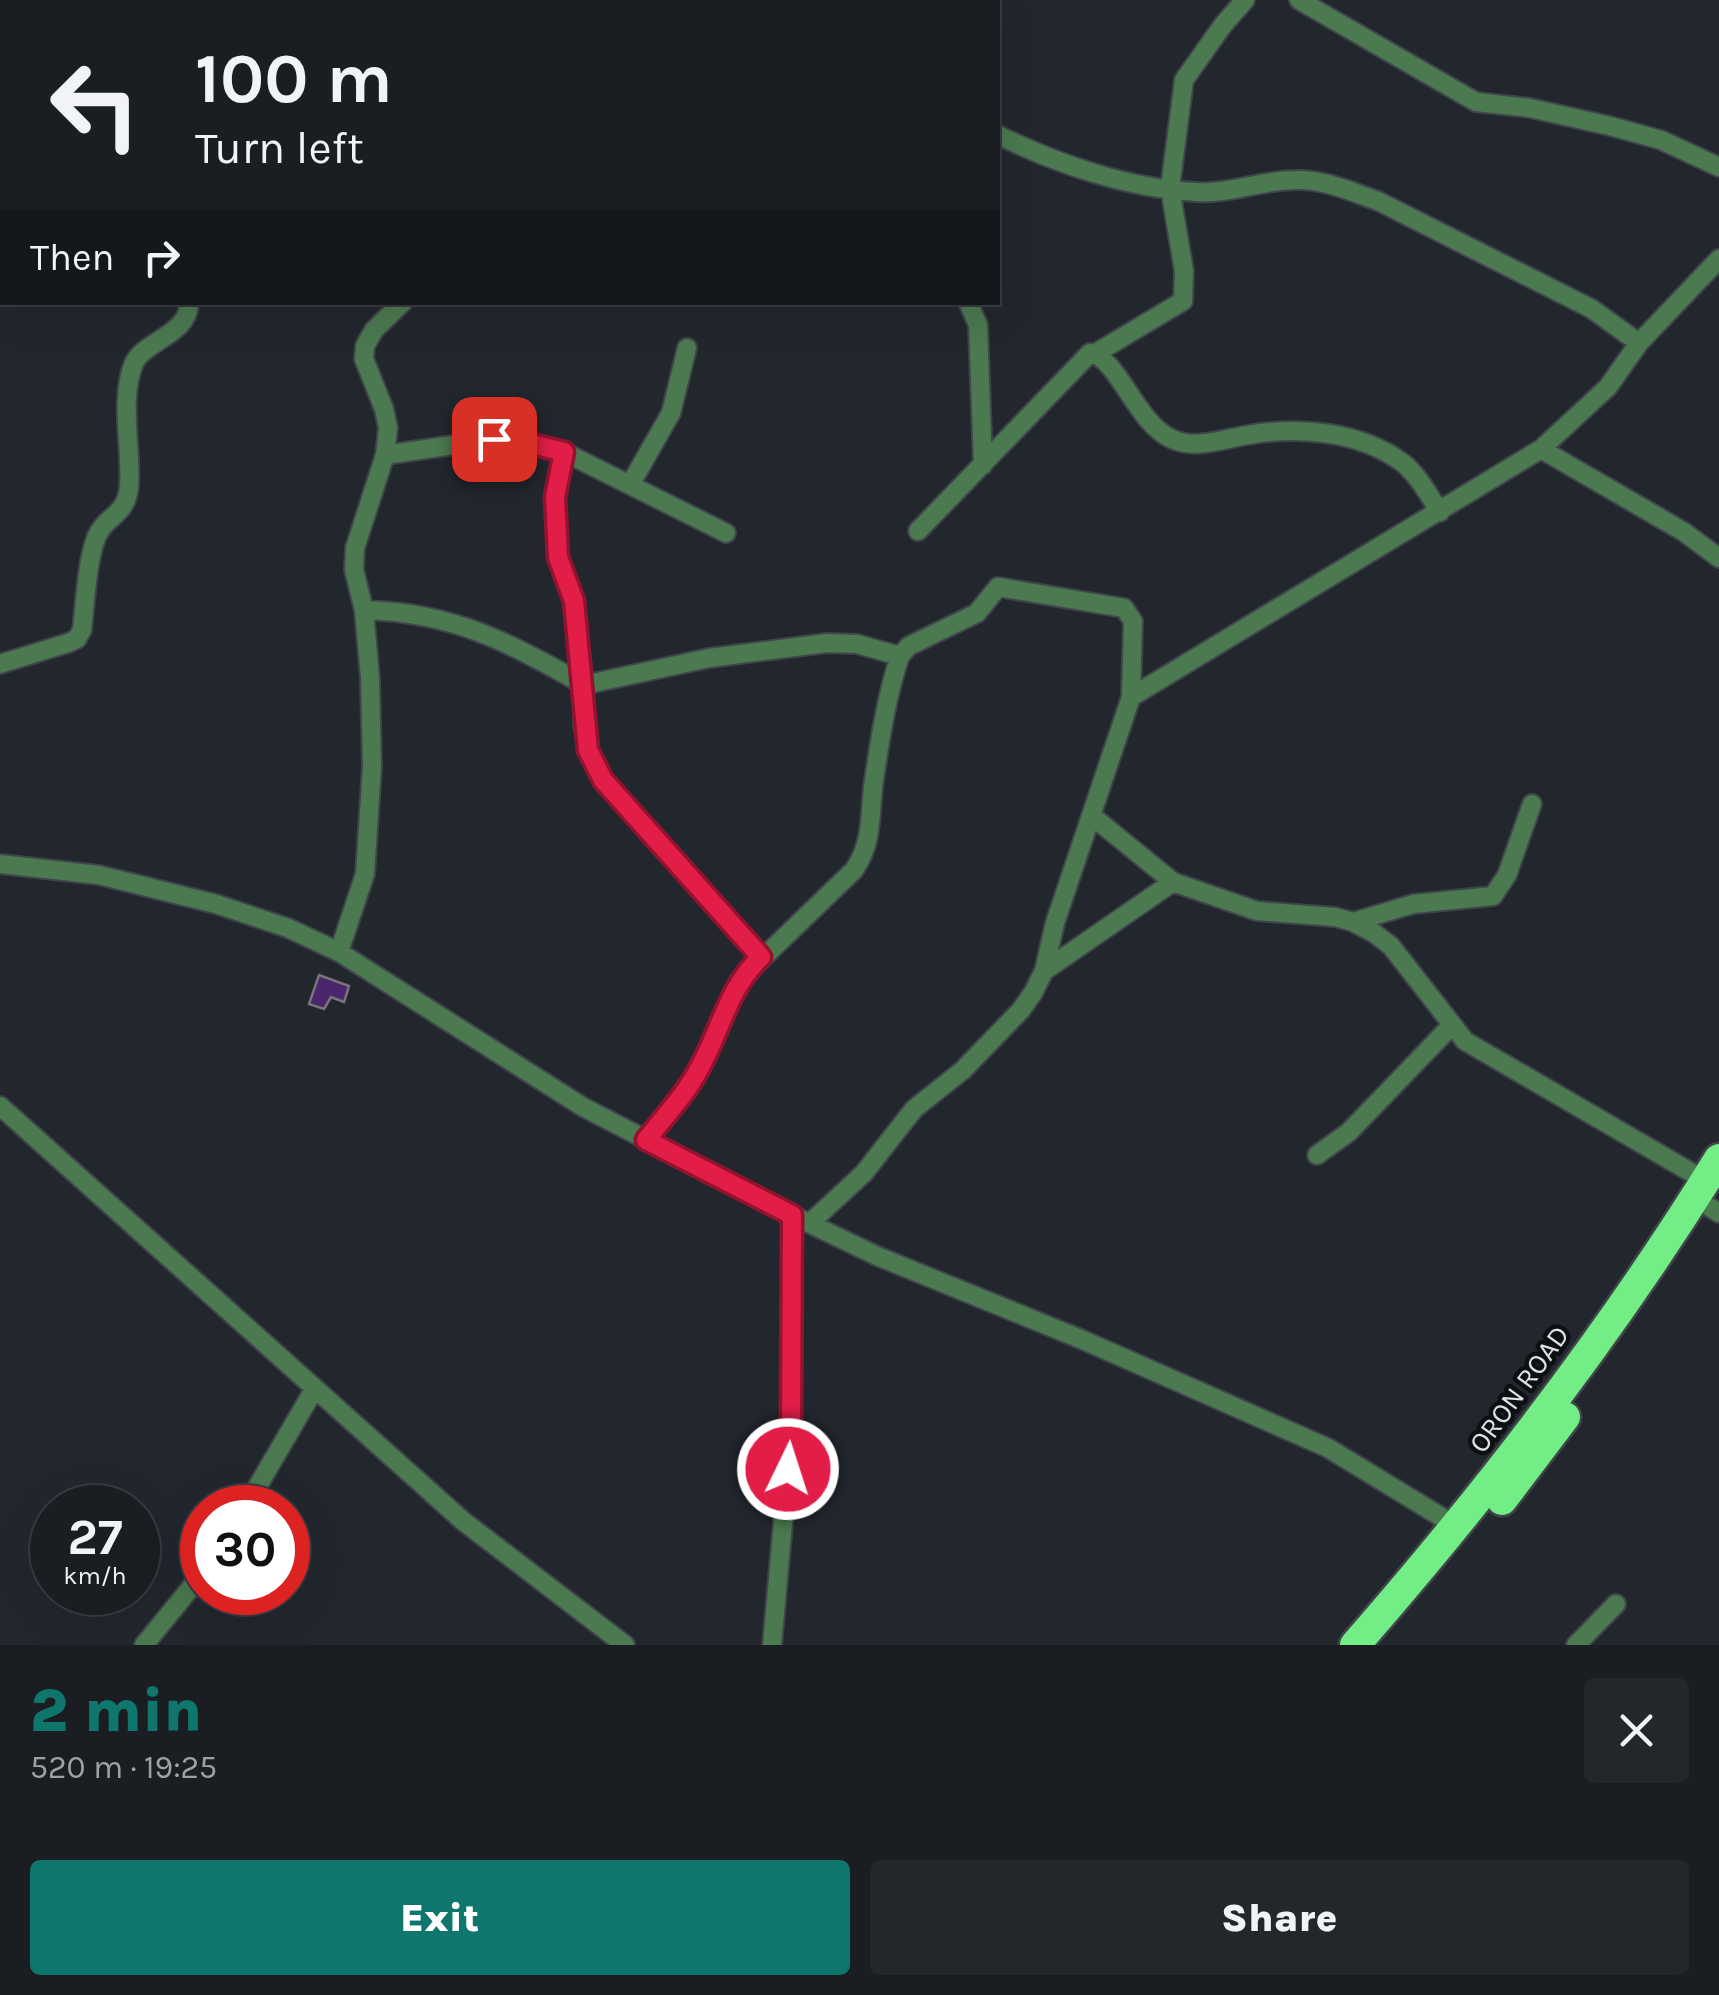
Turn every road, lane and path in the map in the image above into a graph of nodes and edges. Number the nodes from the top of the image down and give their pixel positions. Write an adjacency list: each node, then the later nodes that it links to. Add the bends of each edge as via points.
1 (1245, 0): 5 (street, via 1184,80)
2 (1298, 0): 4 (street, via 1476,102 1610,126)
3 (1000, 137): 5 (street, via 1125,180)
4 (1719, 167)
5 (1170, 188): 10 (street, via 1231,191 1298,180 1348,190 1578,302); 12 (street, via 1184,271 1182,302)
6 (1719, 259): 10 (street)
7 (189, 305): 24 (street, via 186,317 134,363 129,489 125,507 96,537 82,630 77,639)
8 (400, 305): 15 (street, via 365,346 388,428)
9 (969, 305): 16 (street, via 978,325)
10 (1639, 344): 13 (street, via 1608,387)
11 (687, 348): 17 (street, via 672,413)
12 (1096, 353): 16 (street, via 1081,358); 18 (street, via 1155,431 1168,438 1196,444 1294,432 1345,437 1404,464)
13 (1541, 448): 18 (street); 21 (street)
14 (564, 452): 15 (street, via 494,439); 17 (street); 25 (street, via 555,497 558,557 574,601)
15 (385, 455): 22 (street, via 354,548)
16 (983, 466): 19 (street)
17 (630, 485): 20 (street)
18 (1440, 512): 26 (street)
19 (918, 531)
20 (726, 533)
21 (1719, 558)
22 (364, 610): 25 (street, via 448,620); 32 (street, via 372,767 368,856)
23 (900, 656): 25 (street, via 826,644 708,658); 26 (street, via 977,614 998,587 1124,608 1133,622); 33 (street, via 864,856)
24 (0, 664)
25 (584, 685): 33 (street, via 588,750 603,780)
26 (1131, 697): 28 (street)
27 (1532, 804): 31 (street, via 1508,874 1493,896 1413,904)
28 (1092, 816): 30 (street); 34 (street)
29 (0, 864): 32 (street, via 99,875 216,904)
30 (1174, 882): 31 (street, via 1257,911); 34 (street)
31 (1353, 922): 35 (street, via 1391,946)
32 (339, 952): 37 (street)
33 (761, 957): 37 (street, via 732,994 697,1074)
34 (1044, 971): 41 (street, via 1021,1010 914,1109 864,1173)
35 (1452, 1024): 38 (street, via 1349,1132); 39 (street, via 1482,1053)
36 (0, 1106): 42 (street)
37 (646, 1140): 40 (street)
38 (1318, 1154)
39 (1715, 1191): 44 (highway, ORON ROAD, via 1636,1284); 51 (highway, via 1535,1458)
40 (792, 1215): 41 (street); 49 (street, via 791,1434)
41 (810, 1223): 44 (street, via 1328,1448)
42 (315, 1388): 43 (street); 48 (street, via 464,1521)
43 (258, 1485)
44 (1456, 1526): 50 (highway, ORON ROAD)
45 (180, 1601): 47 (street)
46 (1616, 1604): 52 (street)
47 (144, 1645)
48 (624, 1645)
49 (772, 1645)
50 (1355, 1645)
51 (1382, 1645)
52 (1576, 1645)

